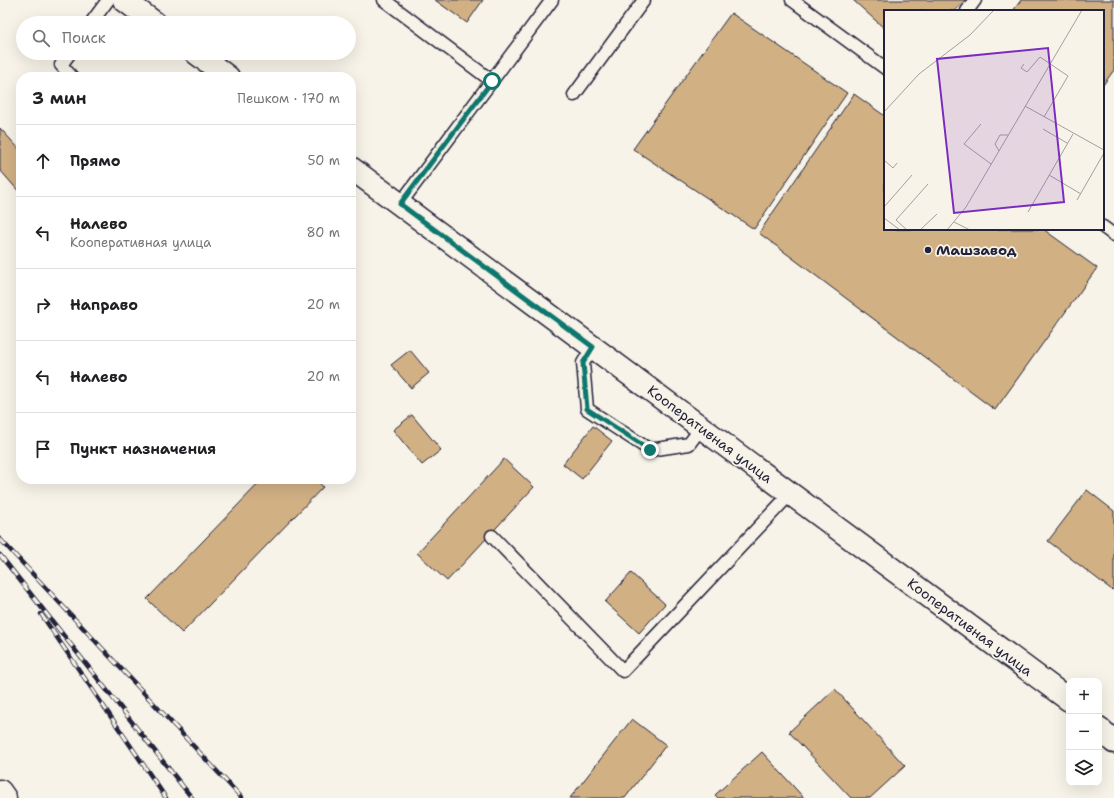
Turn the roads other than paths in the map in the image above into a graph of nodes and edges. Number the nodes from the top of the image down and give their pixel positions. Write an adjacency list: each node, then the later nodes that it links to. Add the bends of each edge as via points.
1 (108, 0): 9 (lane)
2 (124, 0): 10 (main road)
3 (384, 0): 16 (lane)
4 (552, 0): 16 (lane)
5 (644, 0): 17 (lane)
6 (792, 0): 13 (lane)
7 (975, 0): 8 (lane)
8 (967, 10)
9 (96, 16)
10 (146, 16)
11 (65, 60): 14 (lane, via 61,65)
12 (205, 60): 15 (main road)
13 (884, 67)
14 (67, 72)
15 (221, 72)
16 (492, 81): 19 (lane)
17 (574, 95)
18 (356, 172): 19 (main road, Кооперативная улица)
19 (400, 204): 22 (main road, Кооперативная улица)
20 (1104, 228): 21 (lane)
21 (1114, 235)
22 (593, 347): 23 (main road, Кооперативная улица); 23 (lane, via 583,363 587,409 650,450 689,444)
23 (701, 428): 24 (main road, Кооперативная улица)
24 (790, 494): 25 (lane, via 623,670); 26 (main road, Кооперативная улица)
25 (492, 536)
26 (1066, 698)
27 (1102, 731): 28 (main road)
28 (1114, 742)
29 (0, 790): 30 (main road)
30 (4, 798)

